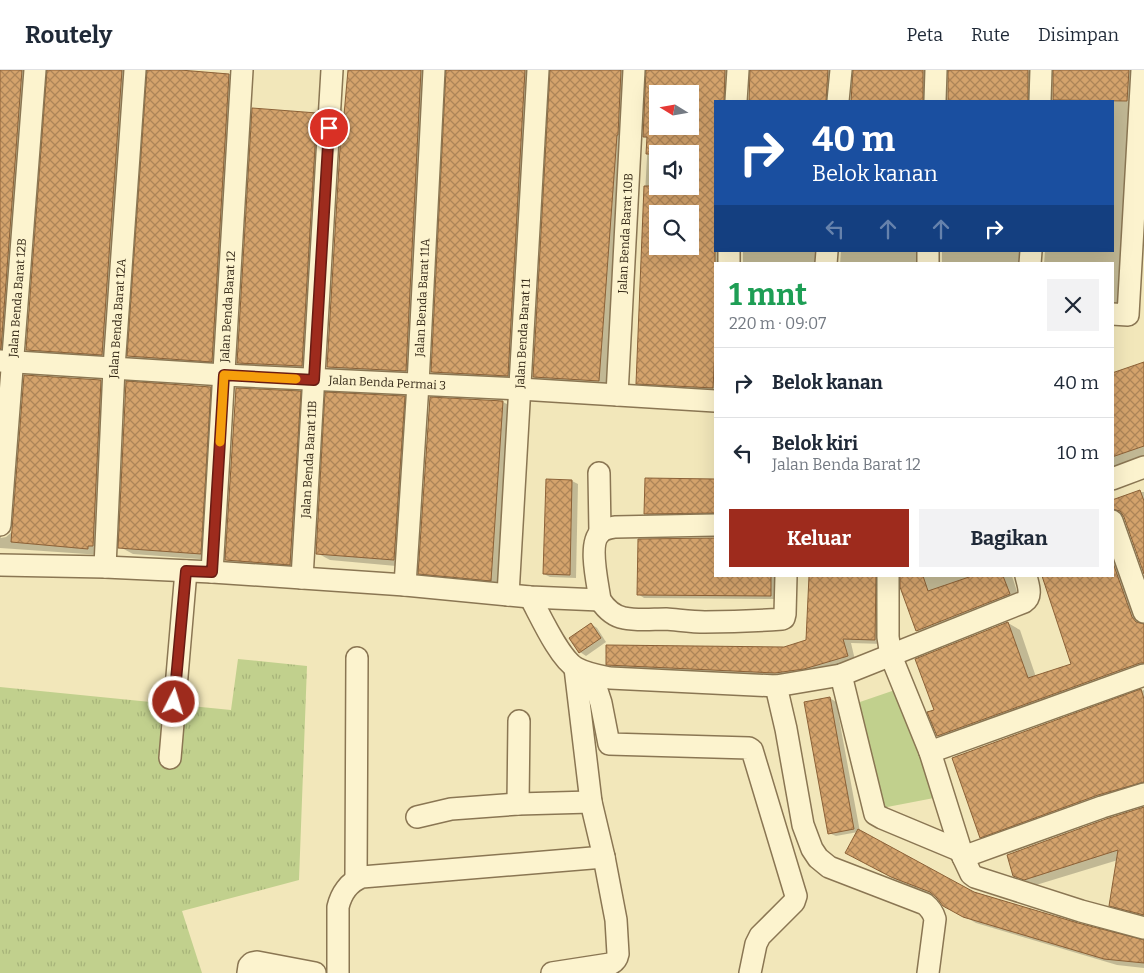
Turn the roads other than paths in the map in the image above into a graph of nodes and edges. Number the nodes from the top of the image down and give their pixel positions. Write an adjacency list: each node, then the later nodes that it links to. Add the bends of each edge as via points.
1 (35, 70): 18 (street, Jalan Benda Barat 12B)
2 (135, 70): 19 (street, Jalan Benda Barat 12A)
3 (242, 70): 20 (street, Jalan Benda Barat 12)
4 (332, 70): 21 (street, Jalan Benda Barat 11B)
5 (434, 70): 22 (street, Jalan Benda Barat 11A)
6 (538, 70): 23 (street, Jalan Benda Barat 11)
7 (634, 70): 24 (street, Jalan Benda Barat 10B)
8 (738, 70): 13 (street)
9 (841, 70): 14 (street)
10 (936, 70): 15 (street)
11 (1041, 70): 16 (street)
12 (1142, 70): 17 (street)
13 (736, 100)
14 (838, 100)
15 (935, 100)
16 (1040, 100)
17 (1124, 315)
18 (6, 362): 19 (street, Jalan Benda Permai 3); 29 (street, Jalan Benda Barat 12B)
19 (114, 368): 20 (street, Jalan Benda Permai 3); 34 (street, Jalan Benda Barat 12A)
20 (224, 375): 21 (street, Jalan Benda Permai 3); 36 (street, Jalan Benda Barat 12)
21 (314, 380): 22 (street, Jalan Benda Permai 3); 40 (street, Jalan Benda Barat 11B)
22 (418, 384): 23 (street, Jalan Benda Permai 3); 41 (street, Jalan Benda Barat 11A)
23 (520, 389): 24 (street, Jalan Benda Permai 3); 42 (street, Jalan Benda Barat 11)
24 (617, 395): 25 (street, Jalan Benda Permai 3)
25 (714, 402)
26 (1144, 468): 28 (street)
27 (599, 473): 32 (street)
28 (1114, 477)
29 (0, 525)
30 (714, 525): 32 (street, via 614,527)
31 (1114, 527): 45 (street)
32 (600, 532): 44 (street, via 593,550)
33 (0, 565): 34 (street)
34 (105, 567): 35 (street)
35 (186, 571): 36 (street); 54 (street)
36 (212, 572): 40 (street)
37 (786, 577): 44 (street, via 785,614 782,619 704,622 631,619 610,612)
38 (888, 577): 46 (street)
39 (1026, 577): 46 (street, via 1030,592 1027,601)
40 (302, 578): 41 (street)
41 (405, 585): 42 (street)
42 (508, 595): 43 (street)
43 (530, 597): 44 (street); 48 (street, via 563,655)
44 (600, 600)
45 (1144, 612)
46 (890, 656): 49 (street); 53 (street)
47 (357, 658): 61 (street)
48 (584, 671): 51 (street, via 610,678); 56 (street); 67 (street, via 601,703 609,744 752,750 796,896 757,941)
49 (841, 675): 51 (street); 59 (street, via 875,814)
50 (1144, 675): 53 (street)
51 (776, 686): 68 (street, via 803,825 812,849 829,867 925,904 930,909 935,919)
52 (519, 721): 57 (street)
53 (930, 752): 59 (street)
54 (170, 758)
55 (1144, 794): 59 (street)
56 (591, 802): 57 (street); 60 (street)
57 (518, 804): 58 (street, via 451,809)
58 (417, 816)
59 (962, 854): 62 (street, via 975,877)
60 (604, 856): 61 (street); 66 (street, via 616,920 617,958 610,964)
61 (356, 879): 65 (street, via 344,893 338,907)
62 (1144, 928)
63 (248, 973): 64 (street, via 248,966 257,962)
64 (314, 973)
65 (338, 973)
66 (552, 973)
67 (750, 973)
68 (928, 973)

